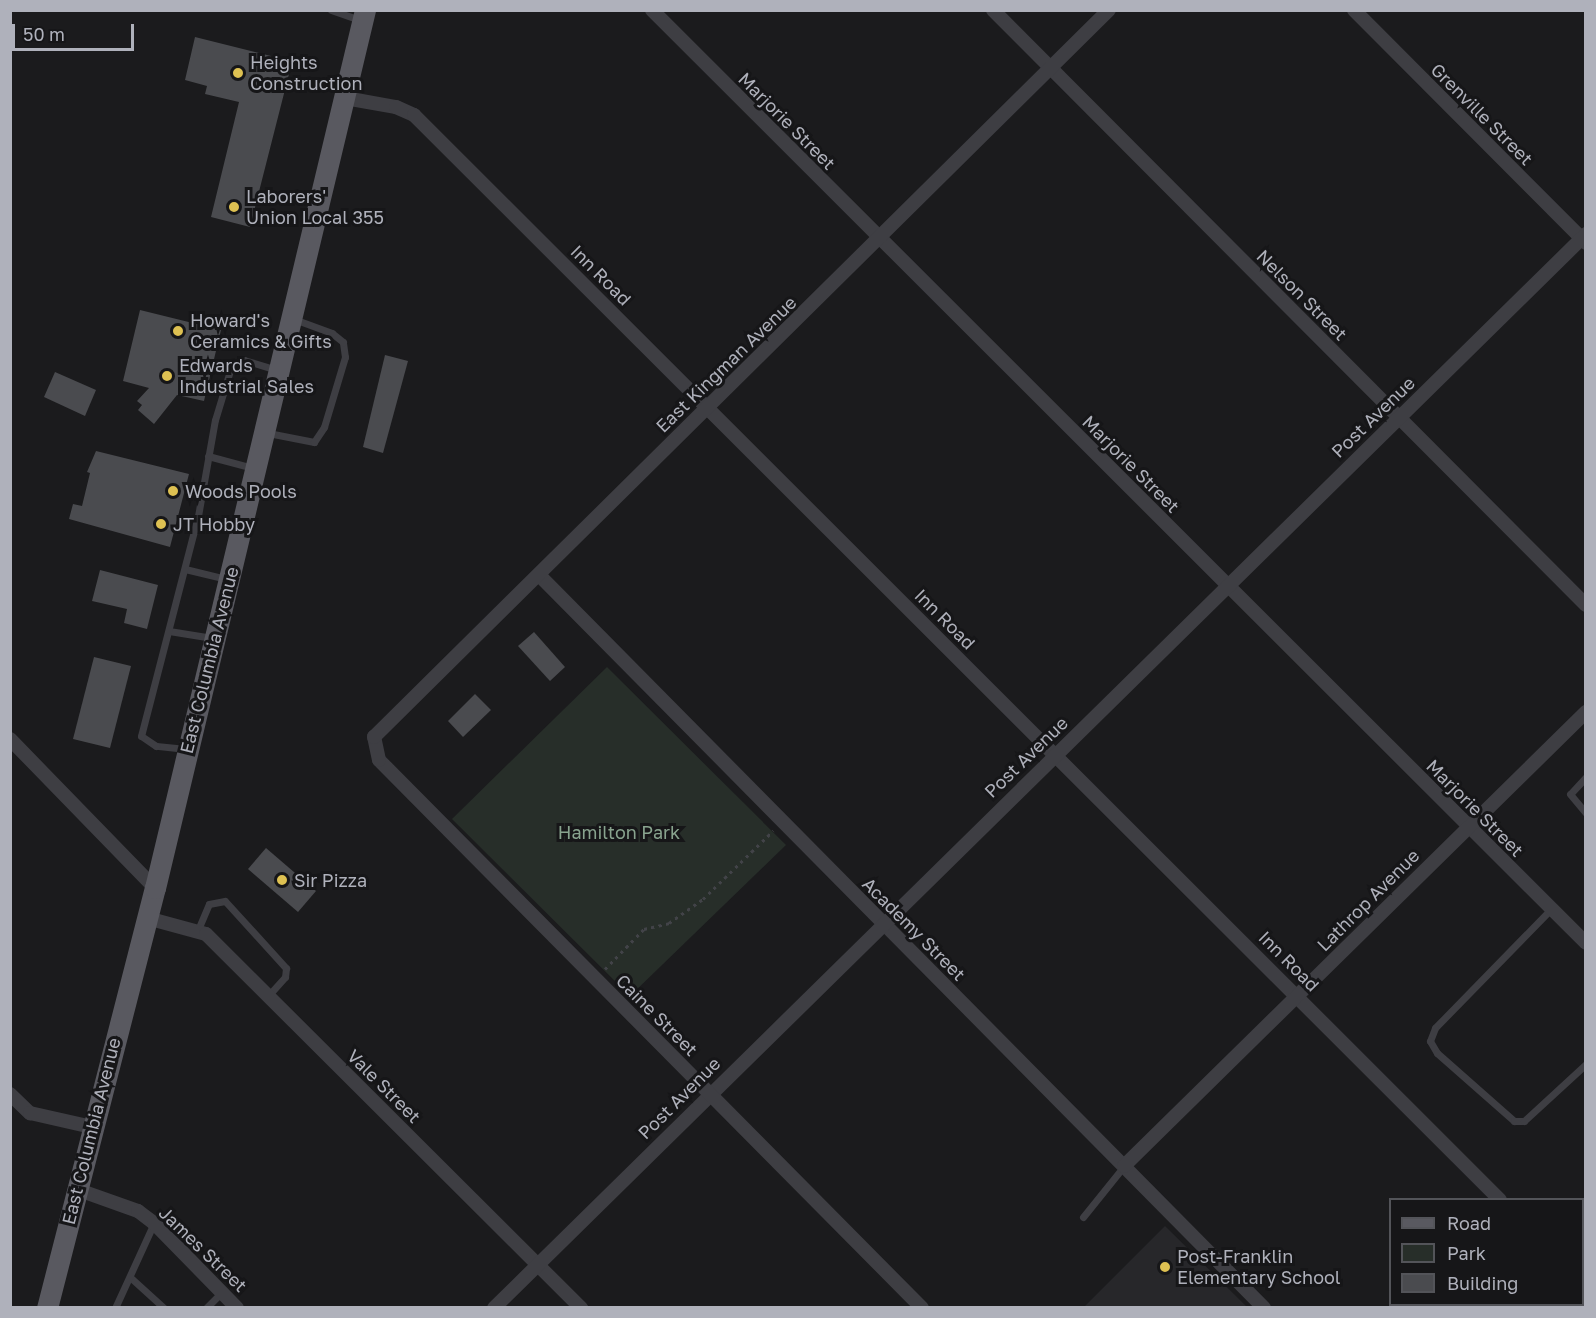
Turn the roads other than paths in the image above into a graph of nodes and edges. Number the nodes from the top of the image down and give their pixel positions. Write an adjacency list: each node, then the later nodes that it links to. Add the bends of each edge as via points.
1 (331, 10): 6 (lane)
2 (652, 10): 9 (street, Marjorie Street)
3 (993, 10): 7 (street, Nelson Street)
4 (1110, 10): 7 (street, East Kingman Avenue)
5 (1354, 10): 10 (street, Grenville Street)
6 (364, 16): 8 (main road, East Columbia Avenue)
7 (1051, 69): 9 (street, East Kingman Avenue); 14 (street, Nelson Street)
8 (345, 98): 11 (main road, East Columbia Avenue); 13 (street, Inn Road, via 396,107 414,115)
9 (879, 239): 13 (street, East Kingman Avenue); 21 (street, Marjorie Street)
10 (1584, 239): 14 (street, Post Avenue)
11 (291, 319): 12 (main road, East Columbia Avenue); 15 (lane, via 332,333 343,342 345,357 324,427 314,442)
12 (279, 370): 15 (main road, East Columbia Avenue); 16 (lane, via 244,360 232,364)
13 (707, 406): 19 (street, East Kingman Avenue); 29 (street, Inn Road)
14 (1398, 417): 21 (street, Post Avenue); 22 (street, Nelson Street)
15 (264, 432): 17 (main road, East Columbia Avenue)
16 (208, 456): 17 (lane); 18 (lane)
17 (255, 469): 20 (main road, East Columbia Avenue)
18 (184, 569): 20 (lane); 23 (lane)
19 (539, 575): 27 (street, East Kingman Avenue, via 378,729); 36 (street, Academy Street)
20 (229, 579): 24 (main road, East Columbia Avenue)
21 (1227, 586): 29 (street, Post Avenue); 32 (street, Marjorie Street)
22 (1586, 605)
23 (169, 631): 24 (lane); 28 (lane, via 141,736 156,746)
24 (214, 639): 28 (main road, East Columbia Avenue)
25 (1586, 712): 32 (street, Lathrop Avenue)
26 (10, 739): 33 (street)
27 (374, 745): 42 (street, Caine Street, via 380,760)
28 (188, 749): 33 (main road, East Columbia Avenue)
29 (1054, 754): 36 (street, Post Avenue); 39 (street, Inn Road)
30 (1586, 777): 31 (lane, via 1570,794)
31 (1586, 813)
32 (1468, 827): 34 (street, Marjorie Street); 39 (street, Lathrop Avenue)
33 (154, 888): 35 (main road, East Columbia Avenue)
34 (1551, 909): 38 (street, Marjorie Street); 41 (lane, via 1435,1028 1430,1041 1437,1053 1514,1121 1524,1121)
35 (147, 918): 37 (street, Vale Street); 44 (main road, East Columbia Avenue)
36 (883, 923): 42 (street, Post Avenue); 45 (street, Academy Street)
37 (197, 932): 40 (street, Vale Street, via 206,934); 40 (lane, via 209,903 225,901 286,968 285,977)
38 (1586, 943)
39 (1298, 994): 45 (street, Lathrop Avenue); 47 (street, Inn Road)
40 (268, 996): 50 (street, Vale Street)
41 (1586, 1064)
42 (709, 1093): 50 (street, Post Avenue); 60 (street, Caine Street)
43 (10, 1094): 44 (street, via 30,1113)
44 (92, 1127): 46 (main road, East Columbia Avenue)
45 (1124, 1166): 48 (lane); 61 (street, Academy Street)
46 (76, 1189): 49 (street, James Street, via 138,1211); 53 (main road, East Columbia Avenue)
47 (1498, 1198)
48 (1083, 1217)
49 (154, 1223): 51 (lane); 52 (street, James Street)
50 (538, 1264): 58 (street, Post Avenue); 59 (street, Vale Street)
51 (131, 1278): 54 (lane); 55 (lane)
52 (222, 1292): 56 (lane); 57 (street, James Street)
53 (47, 1308)
54 (115, 1308)
55 (164, 1308)
56 (206, 1308)
57 (237, 1308)
58 (494, 1308)
59 (581, 1308)
60 (922, 1308)
61 (1264, 1308)

